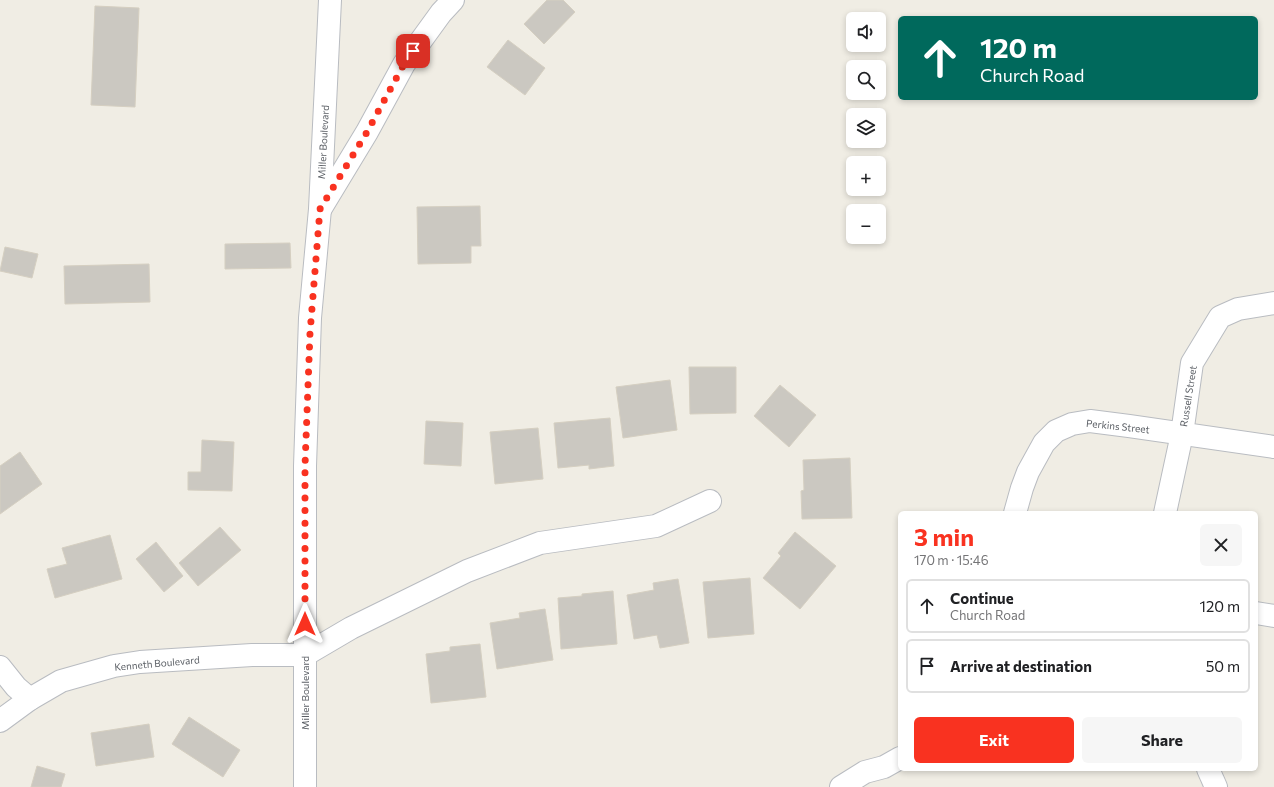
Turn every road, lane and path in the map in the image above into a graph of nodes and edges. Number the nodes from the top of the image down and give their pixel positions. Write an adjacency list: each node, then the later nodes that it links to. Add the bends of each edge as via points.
1 (330, 0): 3 (street, Miller Boulevard)
2 (453, 0): 3 (street, via 404,64 367,132)
3 (320, 209): 12 (street, Miller Boulevard, via 310,318 305,458)
4 (1274, 303): 5 (street, Russell Street, via 1238,309 1220,317 1192,363)
5 (1182, 434): 6 (street, Perkins Street); 8 (street, Perkins Street, via 1090,422 1072,424 1056,431 1044,443 1028,472); 9 (street, Russell Street)
6 (1274, 447)
7 (710, 501): 12 (street, via 656,526 540,543 467,571 351,628)
8 (1016, 511)
9 (1165, 511)
10 (1258, 613): 11 (street)
11 (1274, 616)
12 (305, 655): 14 (street, Kenneth Boulevard, via 252,655 114,666 61,681); 18 (street, Miller Boulevard)
13 (0, 667): 14 (street, via 16,687)
14 (30, 699): 15 (street, Kenneth Boulevard)
15 (0, 721)
16 (898, 759): 19 (street, via 884,767 865,772)
17 (1209, 771): 20 (street)
18 (305, 787)
19 (841, 787)
20 (1216, 787)

